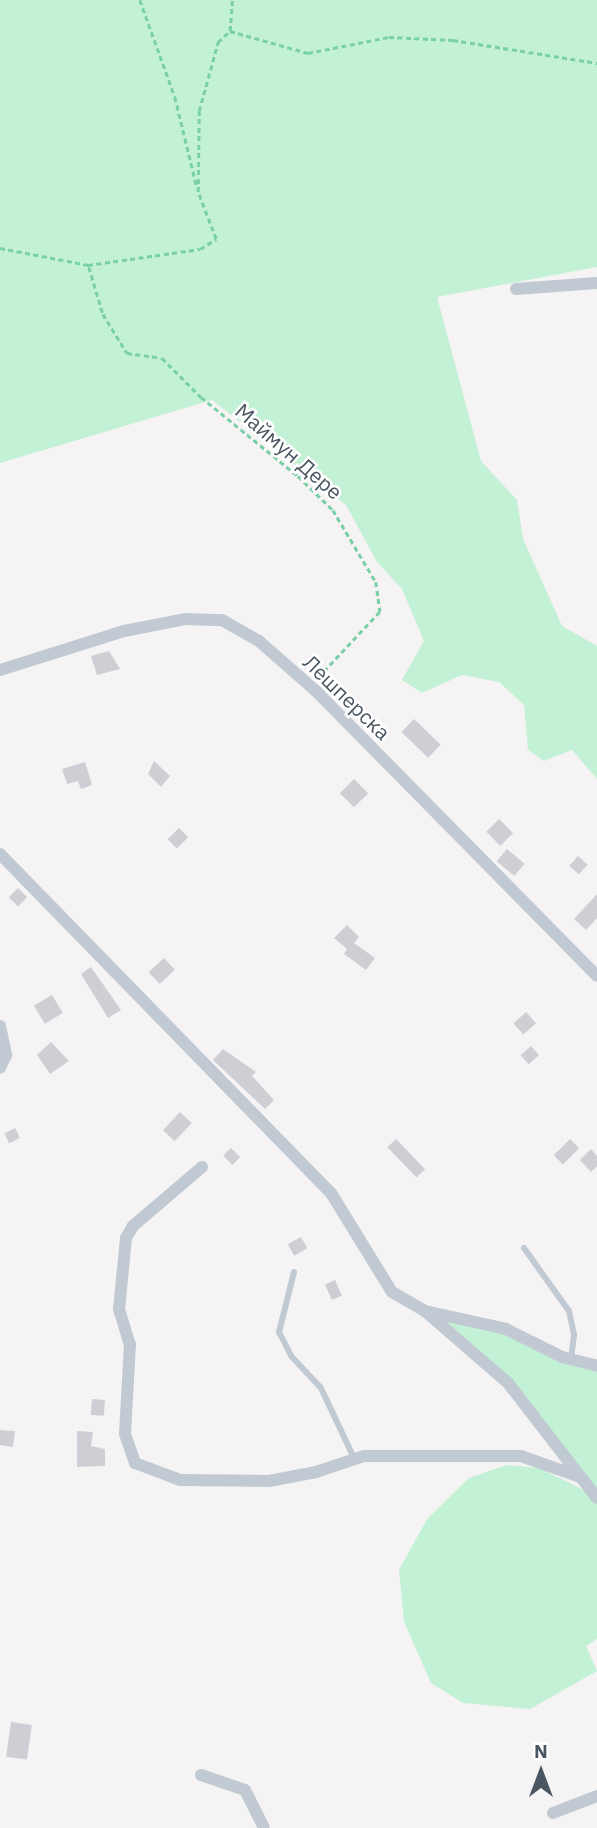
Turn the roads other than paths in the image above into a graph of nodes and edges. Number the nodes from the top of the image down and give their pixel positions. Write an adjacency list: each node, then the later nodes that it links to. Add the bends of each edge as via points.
1 (597, 283): 2 (street)
2 (516, 289)
3 (0, 670): 5 (street, Лешперска, via 124,631 185,619 222,620 259,641 310,686)
4 (0, 854): 11 (street, via 331,1193 392,1292)
5 (597, 976)
6 (0, 1026): 7 (street, via 6,1055)
7 (0, 1068)
8 (202, 1167): 14 (street, via 133,1226 126,1238 119,1309 130,1344 128,1453 150,1472 180,1480 226,1482 304,1475)
9 (524, 1248): 12 (lane, via 569,1311)
10 (294, 1272): 14 (lane, via 279,1332 292,1357 321,1388)
11 (425, 1311): 12 (street, via 506,1329); 15 (street, via 509,1383)
12 (571, 1359): 13 (street)
13 (597, 1366)
14 (354, 1458): 15 (street, via 521,1456)
15 (580, 1477): 16 (street)
16 (597, 1498)
17 (201, 1774): 20 (street, via 245,1790)
18 (597, 1796): 19 (street)
19 (552, 1813)
20 (264, 1828)

